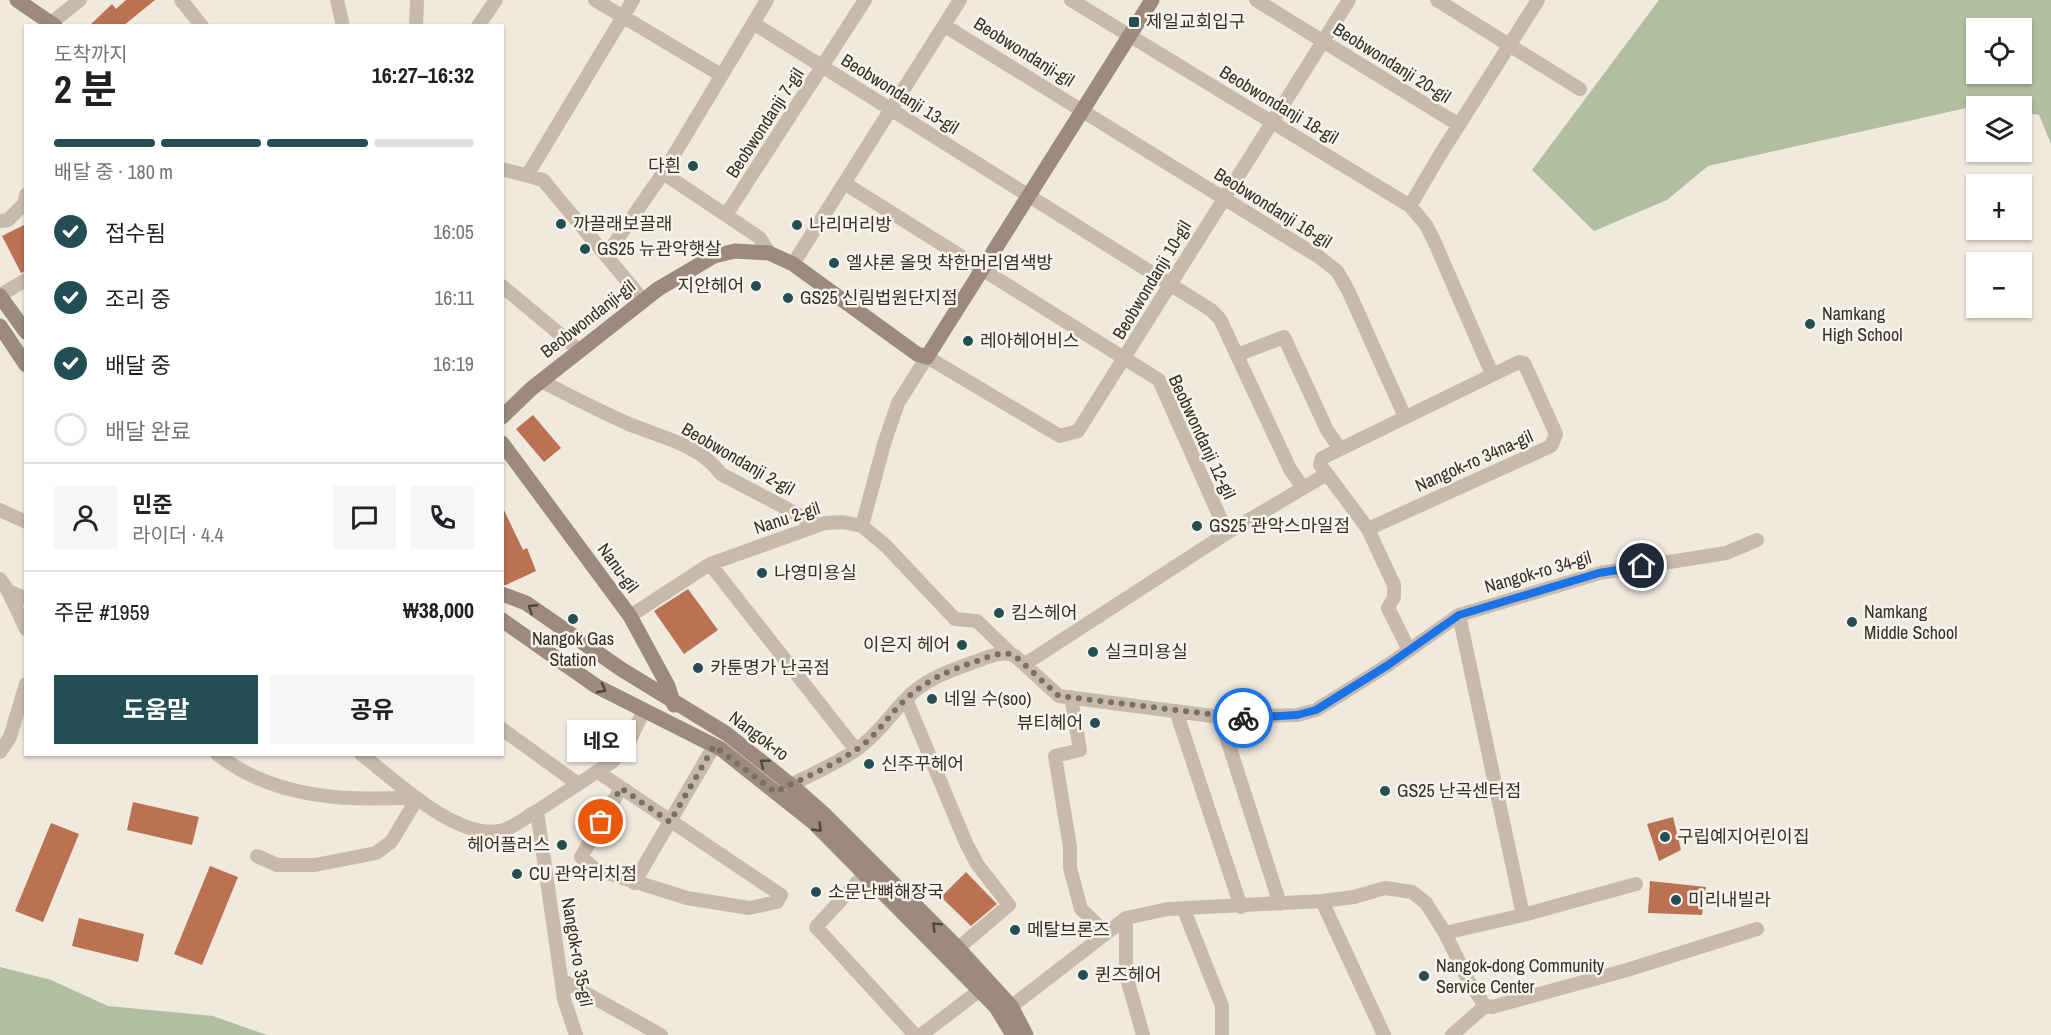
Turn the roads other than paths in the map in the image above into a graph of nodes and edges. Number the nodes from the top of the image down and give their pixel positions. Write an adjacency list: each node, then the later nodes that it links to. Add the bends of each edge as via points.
1 (17, 0): 20 (main road)
2 (80, 0): 20 (street)
3 (181, 0): 21 (street)
4 (337, 0): 22 (street)
5 (417, 0): 23 (street)
6 (496, 0): 24 (street)
7 (594, 0): 18 (street)
8 (633, 0): 18 (street)
9 (767, 0): 19 (street)
10 (865, 0): 29 (street, Beobwondanji 7-gil)
11 (960, 0): 25 (street)
12 (1071, 0): 26 (street, Beobwondanji 18-gil)
13 (1152, 0): 26 (main road, Beobwondanji-gil)
14 (1256, 0): 27 (street, Beobwondanji 20-gil)
15 (1349, 0): 27 (street, Beobwondanji 10-gil)
16 (1437, 0): 28 (street)
17 (1538, 0): 28 (street, Beobwondanji 20-gil)
18 (623, 17): 30 (street); 38 (street)
19 (753, 23): 29 (street, Beobwondanji 13-gil); 30 (street)
20 (53, 24)
21 (200, 24)
22 (343, 24)
23 (416, 24)
24 (479, 24)
25 (945, 26): 32 (street); 33 (street, Beobwondanji-gil)
26 (1129, 35): 33 (main road, Beobwondanji-gil); 34 (street, Beobwondanji 18-gil)
27 (1322, 42): 34 (street, Beobwondanji 10-gil); 35 (street, Beobwondanji 20-gil)
28 (1510, 44): 31 (street); 35 (street, Beobwondanji 20-gil)
29 (823, 67): 32 (street, Beobwondanji 13-gil); 44 (street, Beobwondanji 7-gil)
30 (721, 75): 37 (street)
31 (1580, 89)
32 (890, 109): 39 (street); 40 (street, Beobwondanji 13-gil)
33 (1083, 111): 40 (main road, Beobwondanji-gil); 41 (street, Beobwondanji 16-gil)
34 (1272, 122): 41 (street, Beobwondanji 10-gil); 43 (street, Beobwondanji 18-gil)
35 (1459, 126): 43 (street)
36 (504, 169): 38 (street)
37 (663, 173): 44 (street); 47 (street)
38 (528, 174): 47 (street, via 543,180)
39 (844, 183): 48 (street); 49 (street)
40 (1028, 195): 49 (main road, Beobwondanji-gil); 51 (street, Beobwondanji 13-gil)
41 (1224, 198): 51 (street, Beobwondanji 10-gil); 65 (street, Beobwondanji 16-gil, via 1337,271)
42 (24, 204): 45 (street, via 8,220)
43 (1410, 206): 62 (street, Beobwondanji 18-gil, via 1435,243)
44 (726, 215): 46 (street, via 760,238)
45 (0, 221)
46 (769, 253): 48 (main road, Beobwondanji-gil); 54 (main road, Beobwondanji-gil, via 735,251 714,256)
47 (607, 254): 54 (street)
48 (793, 264): 59 (main road, Beobwondanji-gil, via 917,354)
49 (982, 270): 59 (main road, Beobwondanji-gil); 60 (street, Beobwondanji 12-gil)
50 (24, 281): 53 (street)
51 (1170, 284): 58 (street, Beobwondanji 13-gil, via 1220,319); 60 (street, Beobwondanji 10-gil)
52 (504, 288): 57 (street)
53 (0, 295): 56 (main road)
54 (644, 300): 57 (main road, Beobwondanji-gil)
55 (0, 326): 61 (main road)
56 (24, 329)
57 (579, 351): 63 (main road, Beobwondanji-gil)
58 (1237, 356): 67 (street, via 1284,337 1327,430); 69 (street, Beobwondanji 13-gil)
59 (927, 357): 60 (street, Beobwondanji 10-gil, via 1060,436 1078,431); 73 (street, via 898,403)
60 (1126, 359): 75 (street, Beobwondanji 12-gil, via 1159,380)
61 (24, 362)
62 (1492, 374): 65 (street, Nangok-ro 34na-gil); 74 (street, Nangok-ro 34na-gil, via 1524,363 1556,434 1551,446)
63 (542, 381): 64 (main road, Beobwondanji-gil); 72 (street, Beobwondanji 2-gil, via 630,424 691,448 711,460 721,474)
64 (504, 415)
65 (1405, 417): 67 (street, Nangok-ro 34na-gil)
66 (504, 446): 82 (main road, Nanu-gil)
67 (1340, 449): 68 (street, Nangok-ro 34na-gil, via 1322,458 1320,465)
68 (1327, 474): 69 (street); 74 (street)
69 (1303, 489): 75 (street)
70 (0, 510): 71 (street)
71 (24, 521)
72 (818, 525): 73 (street, Nanu 2-gil, via 843,522); 77 (street, Nanu 2-gil)
73 (862, 526): 86 (street, Nangok-ro 34-gil, via 955,619 977,621)
74 (1368, 529): 85 (street, via 1394,585 1394,597 1388,608)
75 (1227, 533): 87 (street)
76 (1757, 540): 81 (street, Nangok-ro 34-gil, via 1726,553 1599,573)
77 (710, 564): 82 (street, Nanu 2-gil); 98 (street)
78 (4, 585): 80 (street); 84 (street)
79 (504, 595): 91 (main road, Nangok-ro, one-way to 79, via 526,603)
80 (24, 598)
81 (1459, 615): 85 (street, Nangok-ro 34-gil); 118 (street)
82 (630, 616): 91 (main road, Nanu-gil)
83 (504, 621): 92 (main road, Nangok-ro, one-way to 92, via 596,686)
84 (24, 625)
85 (1408, 650): 94 (street, Nangok-ro 34-gil, via 1316,710 1297,715)
86 (1011, 654): 87 (street, Nangok-ro 34-gil); 90 (street, via 993,655 945,671)
87 (1025, 664): 89 (street, Nangok-ro 34-gil, via 1050,691)
88 (24, 691): 99 (street, via 10,737)
89 (1071, 697): 93 (street, Nangok-ro 34-gil); 121 (street, via 1080,750 1055,756 1070,868 1081,909)
90 (906, 699): 98 (street, via 872,738); 123 (street, via 966,843 1009,905)
91 (672, 700): 95 (main road, Nanu-gil); 104 (main road, Nangok-ro, one-way to 91, via 727,734)
92 (644, 710): 95 (main road, Nangok-ro); 102 (street, via 629,742)
93 (1176, 711): 94 (street, Nangok-ro 34-gil); 116 (street)
94 (1220, 717): 115 (street)
95 (679, 728): 97 (main road, Nangok-ro)
96 (504, 730): 103 (street)
97 (714, 746): 106 (main road, Nangok-ro); 109 (street, Nangok-ro)
98 (856, 750): 104 (street)
99 (0, 752)
100 (220, 756): 107 (street, via 258,781 312,796)
101 (364, 756): 107 (street)
102 (598, 772): 103 (street); 105 (street)
103 (578, 784): 108 (street)
104 (790, 784): 106 (street); 123 (main road, Nangok-ro, one-way to 104, via 824,814)
105 (621, 788): 109 (street); 112 (street, via 581,857 595,869)
106 (775, 792): 111 (main road, Nangok-ro, one-way to 111, via 814,823)
107 (416, 798): 108 (street, via 471,829 488,831 502,831); 110 (street, via 391,842 376,853 315,865 277,865)
108 (537, 811): 124 (street, Nangok-ro 35-gil)
109 (670, 822): 112 (street, Nangok-ro); 112 (street, via 781,895 777,902 749,908 723,905)
110 (257, 856)
111 (865, 874): 123 (main road, Nangok-ro); 130 (street, via 816,927)
112 (634, 883)
113 (1636, 884): 118 (street)
114 (1322, 901): 115 (street); 122 (street, via 1385,888 1412,892 1426,903); 136 (street)
115 (1280, 904): 116 (street)
116 (1241, 907): 117 (street)
117 (1184, 910): 119 (street, via 1168,909); 135 (street, via 1222,1006)
118 (1523, 915): 122 (street)
119 (1126, 918): 121 (street); 134 (street, via 1126,975)
120 (1757, 929): 126 (street, via 1627,970 1503,1004)
121 (1106, 933): 127 (street)
122 (1445, 933): 126 (street)
123 (952, 953): 125 (main road, Nangok-ro)
124 (562, 980): 128 (street, Nangok-ro 35-gil); 129 (street)
125 (985, 986): 127 (main road, Nangok-ro); 131 (street)
126 (1485, 1005): 137 (street)
127 (1006, 1010): 132 (main road, Nangok-ro); 133 (main road, Nangok-ro)
128 (576, 1035)
129 (661, 1035)
130 (915, 1035)
131 (921, 1035)
132 (1013, 1035)
133 (1026, 1035)
134 (1143, 1035)
135 (1222, 1035)
136 (1384, 1035)
137 (1452, 1035)

